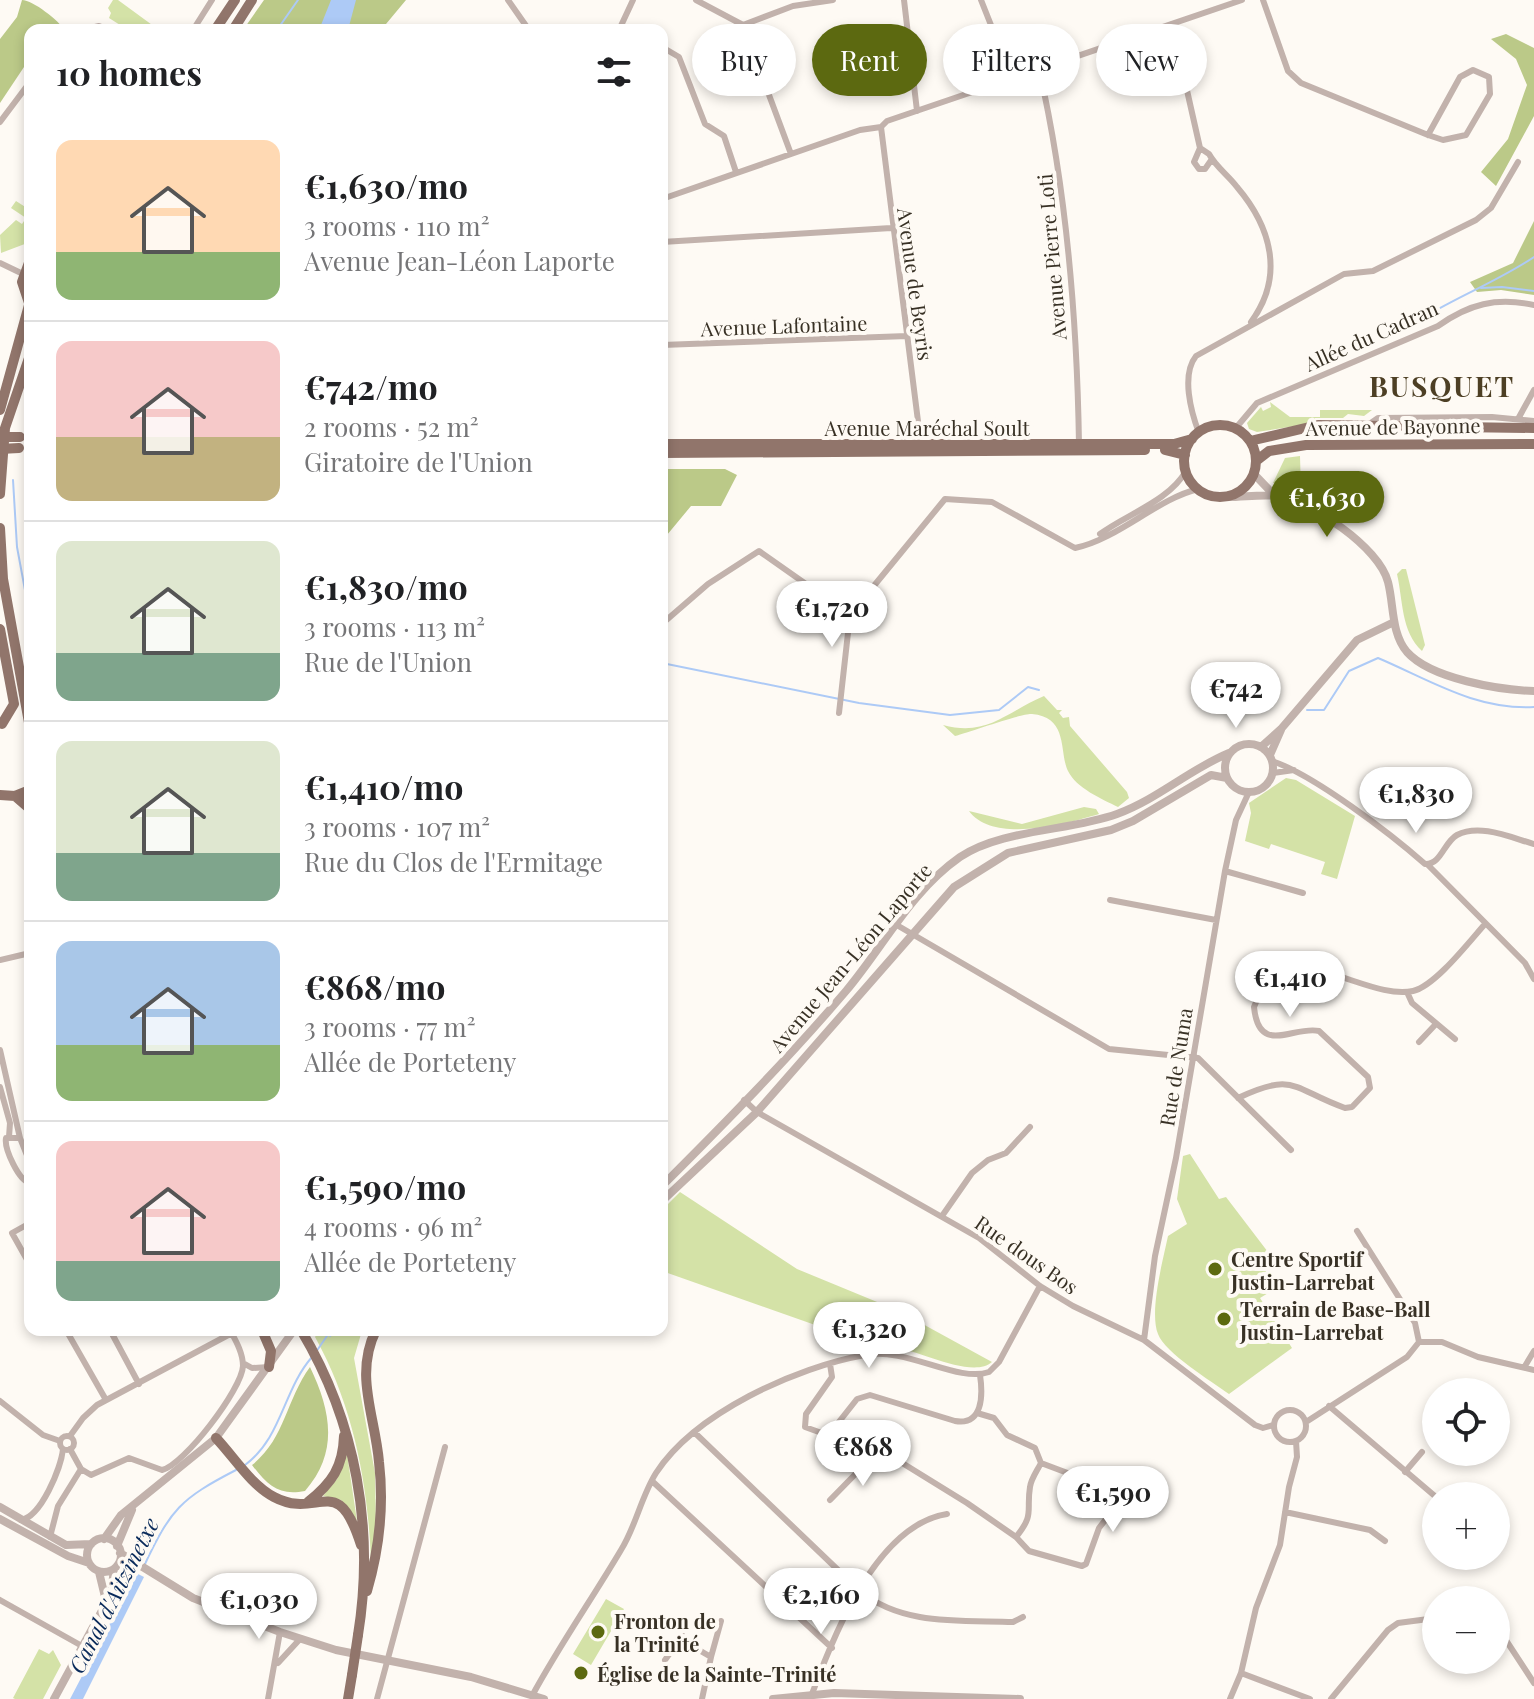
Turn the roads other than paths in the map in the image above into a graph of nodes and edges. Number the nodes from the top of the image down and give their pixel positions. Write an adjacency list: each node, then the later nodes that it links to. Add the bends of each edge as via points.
1 (212, 0): 15 (street)
2 (235, 0): 16 (main road)
3 (252, 0): 17 (main road)
4 (508, 0): 18 (street)
5 (633, 0): 19 (street)
6 (696, 0): 20 (street)
7 (774, 0): 14 (street)
8 (833, 0): 13 (street)
9 (904, 0): 30 (street)
10 (981, 0): 22 (street)
11 (1242, 0): 23 (street)
12 (1263, 0): 33 (street, via 1288,71 1301,83)
13 (822, 1): 14 (street)
14 (775, 11): 21 (street)
15 (197, 24)
16 (219, 24)
17 (237, 24)
18 (525, 24)
19 (624, 24)
20 (741, 24)
21 (745, 24)
22 (991, 24)
23 (1172, 24)
24 (668, 51): 38 (street, via 679,57 705,124 724,136)
25 (24, 90): 31 (street)
26 (769, 96): 35 (street)
27 (960, 96): 30 (street)
28 (1045, 96): 64 (street, Avenue Pierre Loti, via 1056,149 1078,374)
29 (1188, 96): 34 (street)
30 (917, 111): 32 (street)
31 (0, 122)
32 (881, 127): 35 (street); 40 (street, Avenue de Beyris)
33 (1428, 135): 33 (street, via 1443,140 1466,135 1490,94 1489,77 1473,70 1460,77)
34 (1200, 148): 36 (street); 36 (street, via 1195,166 1205,169)
35 (791, 154): 38 (street)
36 (1212, 159): 46 (street, via 1259,215 1269,240 1268,290)
37 (1518, 162): 46 (street, via 1491,208 1476,220 1373,271 1344,274)
38 (736, 172): 39 (street)
39 (668, 197)
40 (891, 228): 41 (street); 48 (street, Avenue de Beyris)
41 (668, 242)
42 (0, 263): 43 (street)
43 (23, 274): 44 (main road)
44 (24, 294)
45 (1534, 305): 57 (street, Allée du Cadran, via 1503,300 1460,310 1438,326 1257,403)
46 (1249, 324): 58 (street, via 1192,362)
47 (24, 326): 52 (main road)
48 (907, 336): 49 (street, Avenue Lafontaine); 67 (street, Avenue de Beyris)
49 (668, 345)
50 (24, 373): 73 (main road, via 5,428)
51 (1534, 390): 53 (street)
52 (0, 410)
53 (1518, 419): 54 (street, Avenue de Bayonne); 55 (street, Avenue de Bayonne, via 1378,418)
54 (1534, 421)
55 (1368, 425): 56 (main road, Avenue de Bayonne); 60 (main road, Avenue de Bayonne, via 1305,426)
56 (1534, 428)
57 (1235, 429): 58 (main road, via 1217,426); 60 (main road)
58 (1196, 436): 64 (main road, Avenue Maréchal Soult, via 1174,444); 70 (main road)
59 (0, 437): 61 (main road, bridge)
60 (1250, 441): 69 (main road)
61 (24, 442)
62 (24, 442): 66 (main road, bridge)
63 (668, 444): 67 (main road, Avenue Maréchal Soult)
64 (1079, 444): 67 (main road, Avenue Maréchal Soult)
65 (1534, 444): 69 (main road, Avenue de Bayonne, via 1306,445 1269,451)
66 (0, 449)
67 (921, 449): 68 (main road); 70 (main road, via 1174,450)
68 (668, 453)
69 (1256, 461): 71 (main road)
70 (1185, 463): 72 (main road); 74 (street, via 1180,481)
71 (1254, 474): 75 (street); 76 (main road, via 1246,487)
72 (1198, 489): 76 (main road); 77 (street)
73 (0, 494)
74 (1161, 496): 77 (street); 78 (street)
75 (1275, 496): 76 (street); 84 (street, via 1304,505 1378,558 1389,583)
76 (1228, 497)
77 (1169, 503): 79 (street)
78 (1120, 520): 79 (street); 81 (street)
79 (1136, 520): 81 (street)
80 (0, 528): 87 (main road, via 3,579)
81 (1084, 546): 82 (street, via 1071,547 992,502 945,499)
82 (850, 615): 83 (street, via 759,551); 88 (street)
83 (668, 619)
84 (1394, 622): 86 (street, via 1402,644 1418,661 1472,682); 91 (street, via 1357,640)
85 (0, 629): 89 (main road, via 14,704)
86 (1534, 691)
87 (24, 696)
88 (839, 713)
89 (1, 725): 90 (main road)
90 (24, 728)
91 (1281, 729): 92 (street); 94 (street)
92 (1261, 747): 93 (street, via 1243,744); 94 (street)
93 (1229, 753): 97 (street); 109 (street, Avenue Jean-Léon Laporte, via 1113,816 1017,835 964,854 927,884)
94 (1271, 758): 95 (street); 96 (street)
95 (1294, 770): 96 (street); 104 (street)
96 (1273, 773): 98 (street, via 1266,785)
97 (1227, 778): 98 (street); 111 (street, Avenue Jean-Léon Laporte, via 1211,775 1111,830 1008,853 954,887)
98 (1244, 791): 105 (street, Rue de Numa)
99 (24, 792): 101 (main road)
100 (0, 795): 101 (main road)
101 (15, 796): 102 (main road)
102 (24, 804)
103 (1534, 844): 104 (street, via 1467,832)
104 (1428, 865): 110 (street)
105 (1225, 871): 106 (street); 108 (street, Rue de Numa)
106 (1303, 893)
107 (1110, 900): 108 (street)
108 (1216, 920): 120 (street, Rue de Numa)
109 (895, 924): 111 (street); 123 (street, Avenue Jean-Léon Laporte, via 823,1018)
110 (1485, 924): 114 (street); 115 (street, via 1428,984)
111 (911, 932): 120 (street, via 1109,1049); 124 (street, Avenue Jean-Léon Laporte)
112 (24, 954): 113 (street)
113 (0, 960)
114 (1534, 979)
115 (1407, 992): 116 (street); 122 (street, via 1310,968 1292,970 1267,983 1254,1007 1258,1024 1279,1037 1319,1031 1368,1077 1370,1088 1345,1108 1283,1082 1268,1083)
116 (1435, 1025): 117 (street, via 1438,1022); 118 (street)
117 (1455, 1039)
118 (1419, 1042)
119 (0, 1050): 127 (street)
120 (1194, 1056): 122 (street); 146 (street, Rue de Numa)
121 (0, 1087): 126 (street, via 10,1123)
122 (1238, 1098): 129 (street)
123 (744, 1100): 124 (street, Rue dous Bos); 130 (street, Avenue Jean-Léon Laporte)
124 (757, 1112): 132 (street, Avenue Jean-Léon Laporte); 133 (street, Rue dous Bos)
125 (1030, 1127): 133 (street, via 1006,1153 972,1173)
126 (5, 1138): 127 (street); 131 (street)
127 (20, 1138): 128 (street)
128 (24, 1148)
129 (1291, 1150)
130 (668, 1180)
131 (24, 1182)
132 (668, 1195)
133 (942, 1216): 137 (street, Rue dous Bos, via 997,1250)
134 (24, 1226): 136 (street, via 12,1233)
135 (1357, 1231): 147 (street, via 1415,1323)
136 (24, 1254)
137 (1040, 1286): 146 (street, Rue dous Bos); 154 (street, via 999,1362)
138 (69, 1336): 156 (street)
139 (113, 1336): 155 (street)
140 (222, 1336): 155 (street)
141 (233, 1336): 149 (street)
142 (265, 1336): 152 (main road, via 271,1351)
143 (290, 1336): 152 (street)
144 (304, 1336): 160 (main road)
145 (373, 1336): 199 (main road, via 364,1374 380,1464 381,1518)
146 (1144, 1340): 162 (street, Rue dous Bos, via 1255,1425)
147 (1419, 1342): 151 (street, via 1442,1342 1478,1357); 158 (street, via 1407,1357)
148 (1534, 1351): 151 (street)
149 (243, 1363): 152 (street); 173 (street, via 238,1384 179,1463 162,1470 129,1458 96,1475)
150 (830, 1364): 154 (street, via 885,1353); 163 (street, via 788,1377); 165 (street, via 831,1382 804,1423)
151 (1525, 1366): 153 (street)
152 (269, 1367): 166 (street)
153 (1534, 1370)
154 (980, 1375): 159 (street, via 983,1400)
155 (139, 1384): 156 (street)
156 (106, 1400): 164 (street, via 88,1412)
157 (0, 1401): 168 (street)
158 (1329, 1406): 161 (street); 174 (street)
159 (977, 1413): 165 (street, via 961,1422 862,1396); 172 (street, via 994,1418 1007,1435 1035,1448)
160 (344, 1422): 178 (main road, via 340,1465 328,1485); 191 (main road, via 362,1506)
161 (1306, 1422): 162 (street, via 1300,1413 1286,1410); 167 (street)
162 (1273, 1425): 167 (street, via 1280,1439)
163 (694, 1432): 175 (street); 196 (street)
164 (70, 1436): 168 (street, via 64,1436); 168 (street, via 74,1444)
165 (827, 1437): 171 (street)
166 (216, 1438): 178 (main road, via 275,1498); 179 (street)
167 (1296, 1441): 181 (street)
168 (65, 1446): 173 (street); 184 (street, via 60,1468 41,1502 31,1517)
169 (445, 1447): 211 (street)
170 (1422, 1452): 174 (street)
171 (875, 1454): 177 (street); 186 (street, via 916,1470)
172 (1041, 1463): 186 (street, via 1030,1486 1027,1521); 186 (street, via 1118,1492 1117,1505 1099,1528 1082,1566 1029,1551)
173 (81, 1469): 185 (street, via 58,1506)
174 (1405, 1472): 176 (street)
175 (652, 1481): 209 (street); 217 (street, via 629,1537)
176 (1422, 1486)
177 (830, 1500)
178 (308, 1502): 191 (main road, via 326,1500 344,1508 352,1516)
179 (135, 1506): 187 (street, via 121,1515); 190 (street, via 124,1522)
180 (0, 1507): 184 (street)
181 (1285, 1512): 188 (street, via 1370,1530); 214 (street)
182 (947, 1514): 196 (street, via 928,1520 888,1549)
183 (0, 1519): 193 (street)
184 (21, 1520): 185 (street)
185 (50, 1537): 189 (street, via 72,1547)
186 (1016, 1537)
187 (104, 1539): 189 (street); 190 (street)
188 (1385, 1541)
189 (91, 1544): 193 (street)
190 (119, 1549): 192 (street); 194 (street)
191 (364, 1555): 199 (main road)
192 (135, 1561): 194 (street); 204 (street, via 193,1598)
193 (89, 1563): 195 (street)
194 (116, 1566): 195 (street); 198 (street)
195 (99, 1572): 198 (street)
196 (860, 1591): 200 (street, via 902,1614 1013,1622); 209 (street)
197 (0, 1600): 207 (street)
198 (106, 1601): 207 (street)
199 (363, 1604): 221 (main road, bridge)
200 (1023, 1617)
201 (1422, 1620): 229 (street, via 1388,1630)
202 (721, 1621): 210 (street)
203 (684, 1624): 206 (street)
204 (280, 1632): 205 (street); 213 (street)
205 (300, 1639): 211 (street); 213 (street)
206 (680, 1639): 210 (street); 212 (street)
207 (82, 1646): 219 (street)
208 (1510, 1646): 215 (street)
209 (832, 1648): 216 (street)
210 (711, 1657): 224 (street)
211 (386, 1660): 217 (street); 222 (street)
212 (665, 1660)
213 (276, 1667): 220 (street)
214 (1241, 1673): 227 (street); 228 (street)
215 (1534, 1683)
216 (812, 1694): 218 (street); 225 (street)
217 (532, 1696): 223 (street)
218 (859, 1696): 226 (street)
219 (54, 1699)
220 (268, 1699)
221 (348, 1699)
222 (377, 1699)
223 (544, 1699)
224 (702, 1699)
225 (773, 1699)
226 (1020, 1699)
227 (1230, 1699)
228 (1310, 1699)
229 (1331, 1699)

